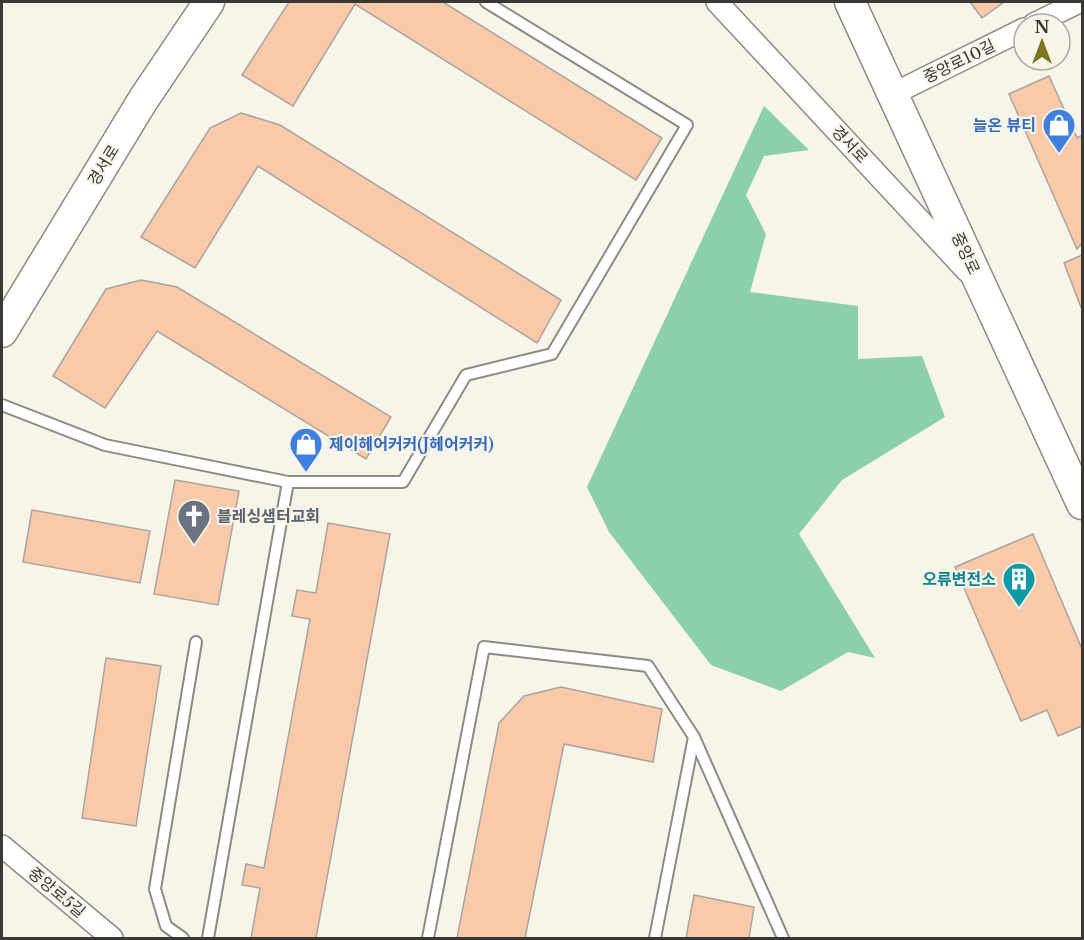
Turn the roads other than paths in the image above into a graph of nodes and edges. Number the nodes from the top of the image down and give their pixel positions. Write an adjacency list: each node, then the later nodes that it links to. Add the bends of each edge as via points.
1 (209, 2): 10 (main road, 경서로, via 142,100)
2 (486, 2): 12 (lane, via 687,125 552,354 466,375 403,482)
3 (717, 2): 9 (street, 경서로)
4 (850, 2): 8 (main road, 중앙로)
5 (1079, 2): 6 (street)
6 (1059, 12)
7 (1012, 35): 8 (street, 중앙로10길)
8 (893, 94): 9 (main road, 중앙로)
9 (982, 287): 13 (main road, 중앙로)
10 (2, 332)
11 (2, 405): 12 (lane, via 105,445)
12 (288, 482): 19 (lane)
13 (1083, 504)
14 (196, 642): 18 (lane, via 155,889 166,926)
15 (694, 737): 20 (lane, via 648,666 484,647); 21 (lane); 22 (lane)
16 (2, 846): 17 (street, 중앙로5길)
17 (112, 939)
18 (183, 939)
19 (208, 939)
20 (428, 939)
21 (655, 939)
22 (783, 939)

